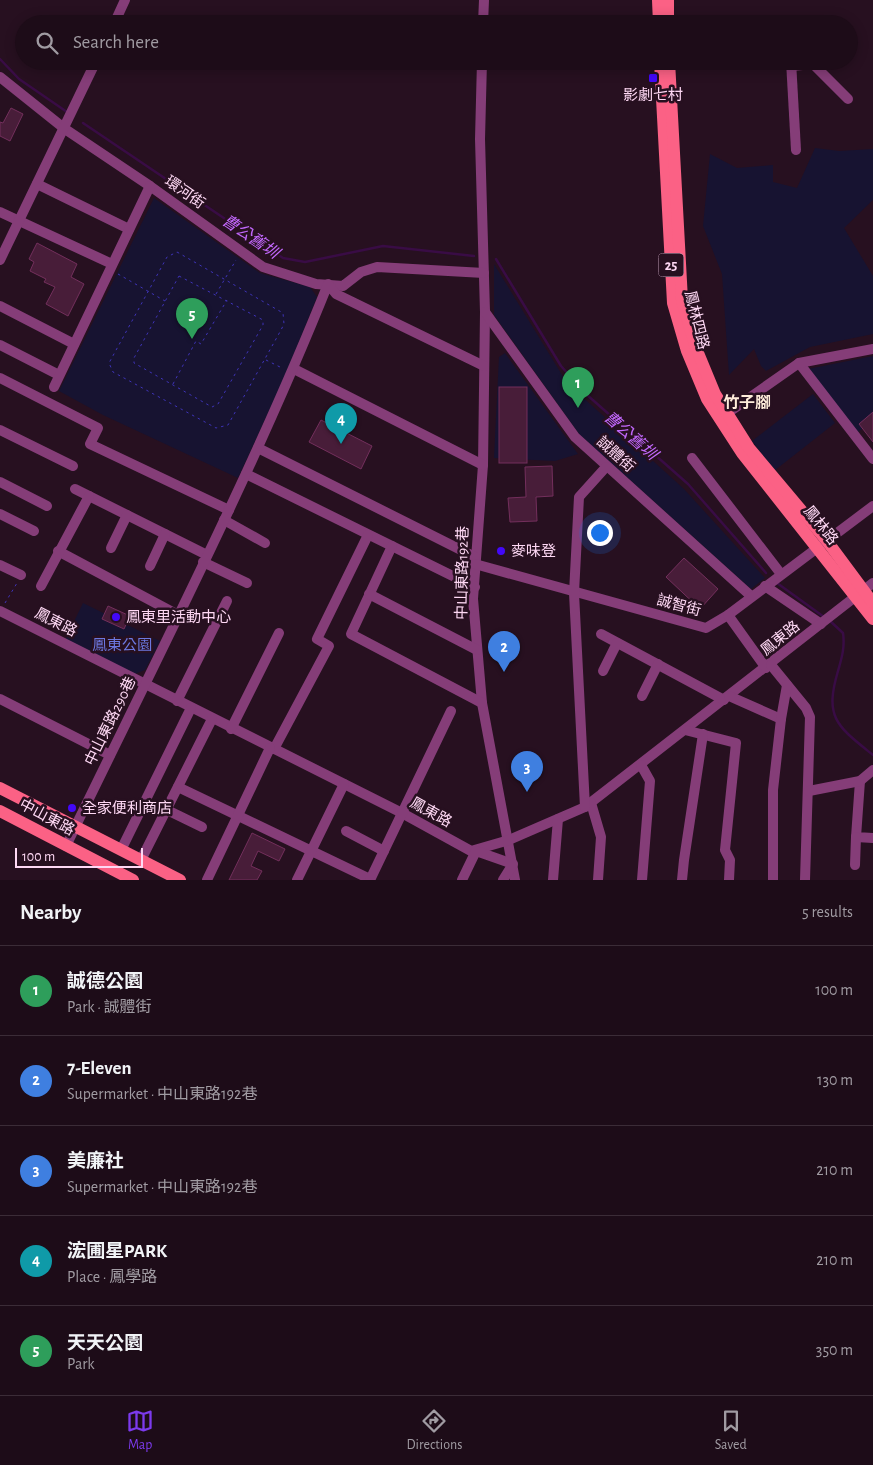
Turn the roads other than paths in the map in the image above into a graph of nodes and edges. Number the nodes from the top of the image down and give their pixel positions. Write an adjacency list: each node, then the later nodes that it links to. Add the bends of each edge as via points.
1 (125, 0): 5 (street)
2 (484, 0): 6 (street)
3 (658, 0): 7 (main road)
4 (668, 0): 8 (main road)
5 (118, 15)
6 (483, 15)
7 (659, 15)
8 (668, 15)
9 (92, 70): 17 (street)
10 (482, 70): 26 (street, 中山東路192巷, via 480,139)
11 (660, 70): 39 (main road, 鳳林四路 / 25, via 673,303 687,351 707,399)
12 (669, 70): 39 (main road, 鳳林四路 / 25, via 682,300 696,348)
13 (791, 70): 18 (street)
14 (819, 70): 16 (street)
15 (0, 77): 17 (street, 環河街)
16 (848, 99)
17 (65, 129): 19 (street); 20 (street, 環河街)
18 (796, 150)
19 (38, 184): 22 (street); 23 (street)
20 (150, 186): 23 (street); 27 (street, 環河街, via 263,267 316,284)
21 (0, 212): 22 (street)
22 (19, 221): 24 (street); 25 (street)
23 (130, 229): 25 (street)
24 (0, 260)
25 (111, 267): 30 (street)
26 (484, 268): 27 (street, 環河街, via 377,267 361,272 343,286); 29 (street, 中山東路192巷)
27 (328, 284): 34 (street, via 336,294); 35 (street, 中山東路290巷)
28 (0, 306): 30 (street)
29 (485, 312): 34 (street, 中山東路192巷); 47 (street, 誠體街, via 575,438)
30 (74, 344): 36 (street)
31 (0, 345): 36 (street)
32 (873, 349): 33 (street)
33 (799, 363): 39 (street); 44 (street)
34 (484, 366): 45 (street, 中山東路192巷)
35 (293, 371): 41 (street, 中山東路290巷); 45 (street)
36 (59, 375): 38 (street)
37 (0, 378): 54 (street, via 98,428 90,444)
38 (54, 387)
39 (723, 416): 42 (main road, 鳳林四路 / 25)
40 (0, 430): 46 (street)
41 (258, 448): 48 (street, 中山東路290巷); 67 (street, 誠智街)
42 (746, 450): 62 (main road, 鳳林路 / 25)
43 (692, 458): 70 (street)
44 (873, 458)
45 (483, 465): 67 (street, 中山東路192巷)
46 (73, 466)
47 (606, 467): 77 (street, via 579,497); 79 (street, 誠體街)
48 (246, 474): 54 (street, 中山東路290巷); 60 (street)
49 (0, 482): 52 (street)
50 (75, 489): 51 (street)
51 (88, 496): 56 (street); 65 (street)
52 (47, 506)
53 (873, 506): 62 (street, 誠智街)
54 (229, 510): 57 (street, 中山東路290巷)
55 (0, 514): 58 (street)
56 (127, 515): 59 (street); 64 (street)
57 (224, 520): 61 (street); 66 (street, 中山東路290巷)
58 (34, 531)
59 (165, 534): 66 (street); 69 (street)
60 (368, 535): 63 (street); 108 (street, via 317,639 329,646)
61 (264, 543)
62 (822, 544): 70 (street, 誠智街); 76 (main road, 鳳林路 / 25)
63 (392, 546): 75 (street); 78 (street)
64 (111, 548)
65 (58, 551): 73 (street); 83 (street)
66 (205, 558): 72 (street); 83 (street, 中山東路290巷)
67 (475, 561): 75 (street, 中山東路192巷); 77 (street, 誠智街)
68 (0, 565): 71 (street)
69 (150, 566)
70 (781, 574): 74 (street, 誠智街)
71 (21, 576)
72 (247, 583)
73 (41, 586)
74 (765, 586): 79 (street, 誠智街); 86 (street)
75 (475, 587): 90 (street, 中山東路192巷)
76 (864, 590): 81 (main road, 鳳林路 / 25); 85 (main road, 鳳林路 / 25); 86 (street, 鳳東路)
77 (574, 593): 84 (street, 誠智街, via 702,627 714,625); 117 (street)
78 (369, 594): 90 (street); 100 (street, via 351,634)
79 (752, 596): 84 (street, 誠智街)
80 (227, 601): 99 (street)
81 (873, 603)
82 (0, 611): 94 (street, 鳳東路)
83 (178, 615): 94 (street, 中山東路290巷)
84 (728, 615): 92 (street)
85 (873, 619)
86 (821, 624): 92 (street, 鳳東路)
87 (279, 633): 105 (street)
88 (601, 634): 89 (street)
89 (617, 643): 91 (street); 93 (street)
90 (477, 650): 100 (street, 中山東路192巷)
91 (658, 664): 96 (street); 97 (street)
92 (769, 666): 95 (street); 97 (street, 鳳東路)
93 (603, 672)
94 (144, 684): 99 (street, 鳳東路); 109 (street, 中山東路290巷)
95 (787, 685): 104 (street); 116 (street, via 810,718)
96 (642, 696)
97 (726, 698): 104 (street); 106 (street, 鳳東路)
98 (0, 699): 109 (street)
99 (177, 701): 101 (street, 鳳東路)
100 (482, 702): 128 (street, 中山東路192巷)
101 (192, 708): 103 (street, 鳳東路); 130 (street)
102 (452, 711): 120 (street)
103 (212, 719): 105 (street, 鳳東路); 114 (street)
104 (781, 719): 150 (street, via 773,790)
105 (231, 729): 108 (street, 鳳東路)
106 (685, 730): 107 (street); 110 (street, 鳳東路)
107 (703, 734): 148 (street); 149 (street, via 734,741 737,746 725,850 730,860)
108 (272, 748): 113 (street, 鳳東路); 121 (street)
109 (110, 755): 123 (street, 中山東路290巷)
110 (641, 765): 117 (street, 鳳東路); 147 (street, via 650,781)
111 (873, 770): 112 (street)
112 (860, 781): 116 (street); 126 (street)
113 (344, 784): 120 (street, 鳳東路); 131 (street)
114 (178, 787): 119 (street); 121 (street)
115 (0, 788): 123 (main road, 中山東路)
116 (809, 791): 151 (street)
117 (588, 805): 122 (street, 鳳東路); 146 (street, via 601,837)
118 (0, 810): 129 (main road, 中山東路)
119 (166, 810): 124 (street); 134 (street)
120 (402, 813): 132 (street); 133 (street, 鳳東路)
121 (238, 815): 131 (street); 139 (street)
122 (558, 819): 128 (street, 鳳東路); 145 (street)
123 (75, 827): 129 (street, 中山東路290巷); 130 (main road, 中山東路)
124 (202, 827)
125 (346, 831): 132 (street)
126 (856, 837): 127 (street); 136 (street)
127 (873, 838)
128 (509, 840): 133 (street, 鳳東路); 135 (street, 中山東路192巷)
129 (66, 846): 137 (main road, 中山東路)
130 (121, 850): 134 (main road, 中山東路)
131 (311, 850): 140 (street); 141 (street)
132 (384, 851): 141 (street)
133 (476, 851): 135 (street); 142 (street)
134 (141, 860): 138 (main road, 中山東路)
135 (512, 864): 143 (street); 144 (street, 中山東路192巷)
136 (855, 865)
137 (132, 880)
138 (180, 880)
139 (207, 880)
140 (297, 880)
141 (370, 880)
142 (462, 880)
143 (504, 880)
144 (515, 880)
145 (553, 880)
146 (598, 880)
147 (642, 880)
148 (682, 880)
149 (729, 880)
150 (773, 880)
151 (804, 880)

